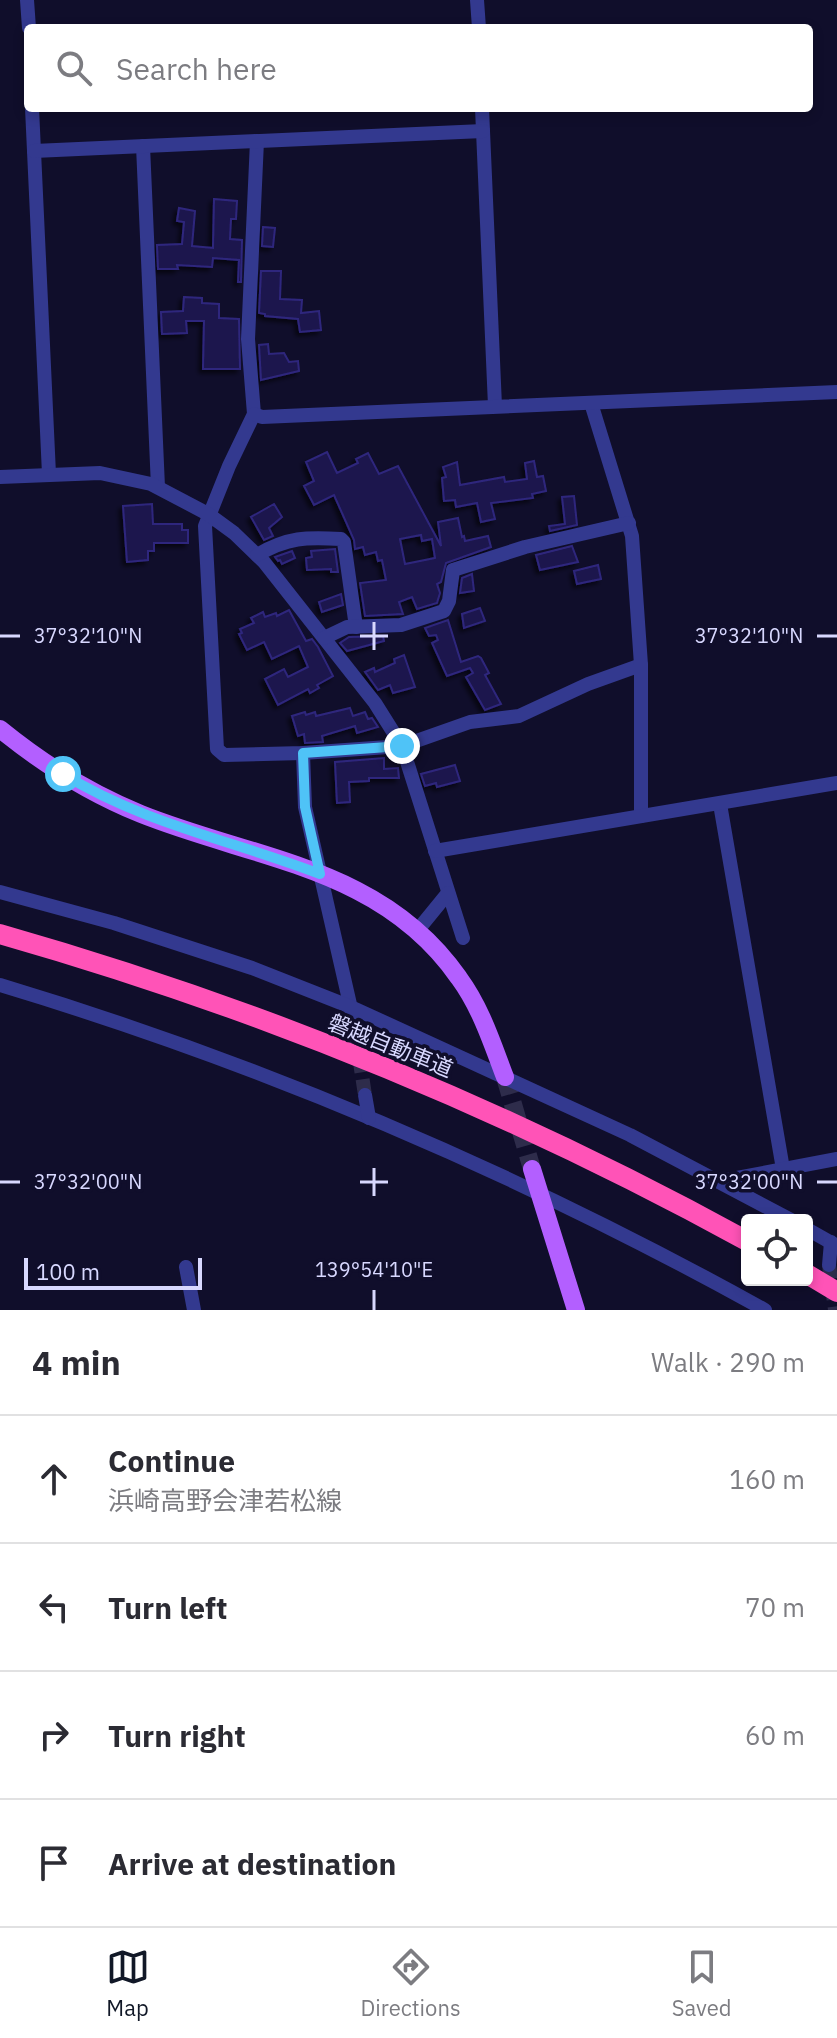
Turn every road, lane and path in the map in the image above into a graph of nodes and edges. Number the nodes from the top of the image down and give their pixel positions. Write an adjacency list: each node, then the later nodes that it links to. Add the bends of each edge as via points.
1 (27, 0): 3 (street)
2 (477, 0): 4 (street)
3 (29, 24)
4 (479, 24)
5 (32, 112): 10 (street)
6 (482, 112): 7 (street)
7 (483, 131): 8 (street); 13 (street)
8 (257, 141): 9 (street); 14 (street, via 248,339)
9 (143, 146): 10 (street); 17 (street)
10 (34, 151): 15 (street)
11 (837, 392): 12 (street)
12 (591, 403): 13 (street); 19 (street)
13 (495, 406): 14 (street)
14 (254, 414): 18 (street)
15 (49, 474): 16 (street); 17 (street, via 100,473)
16 (0, 477)
17 (158, 487): 18 (street)
18 (208, 514): 20 (street); 26 (street, via 217,749 224,755)
19 (629, 523): 21 (street, via 453,570 444,611 401,625); 23 (street)
20 (257, 555): 21 (street, via 298,538 341,539); 22 (street)
21 (356, 627): 22 (street)
22 (324, 638): 25 (street)
23 (641, 665): 25 (street, via 519,716 470,722); 29 (street)
24 (0, 729): 31 (main road, via 117,804)
25 (402, 746): 26 (street); 30 (street)
26 (303, 753): 31 (street, via 305,807)
27 (837, 783): 28 (street)
28 (720, 804): 29 (street); 44 (street)
29 (641, 816): 30 (street)
30 (435, 851): 33 (street)
31 (320, 874): 34 (main road, via 365,893); 38 (street)
32 (0, 892): 38 (street, via 252,968)
33 (448, 893): 34 (street); 36 (street)
34 (417, 931): 39 (main road, via 459,976)
35 (0, 934): 49 (highway, 磐越自動車道, via 159,982 377,1063 637,1182)
36 (463, 938)
37 (0, 985): 41 (street, via 100,1015)
38 (352, 1012): 39 (street)
39 (505, 1077): 45 (street)
40 (365, 1095): 41 (street)
41 (369, 1118): 46 (street)
42 (837, 1159): 44 (street)
43 (532, 1169): 46 (main road)
44 (783, 1169): 45 (street)
45 (721, 1181): 47 (street)
46 (540, 1193): 56 (main road); 57 (street)
47 (780, 1214)
48 (813, 1232): 50 (street)
49 (741, 1238)
50 (834, 1244): 51 (street)
51 (829, 1265)
52 (186, 1267): 55 (street)
53 (813, 1278): 54 (highway)
54 (837, 1292)
55 (194, 1310)
56 (576, 1310)
57 (765, 1310)

